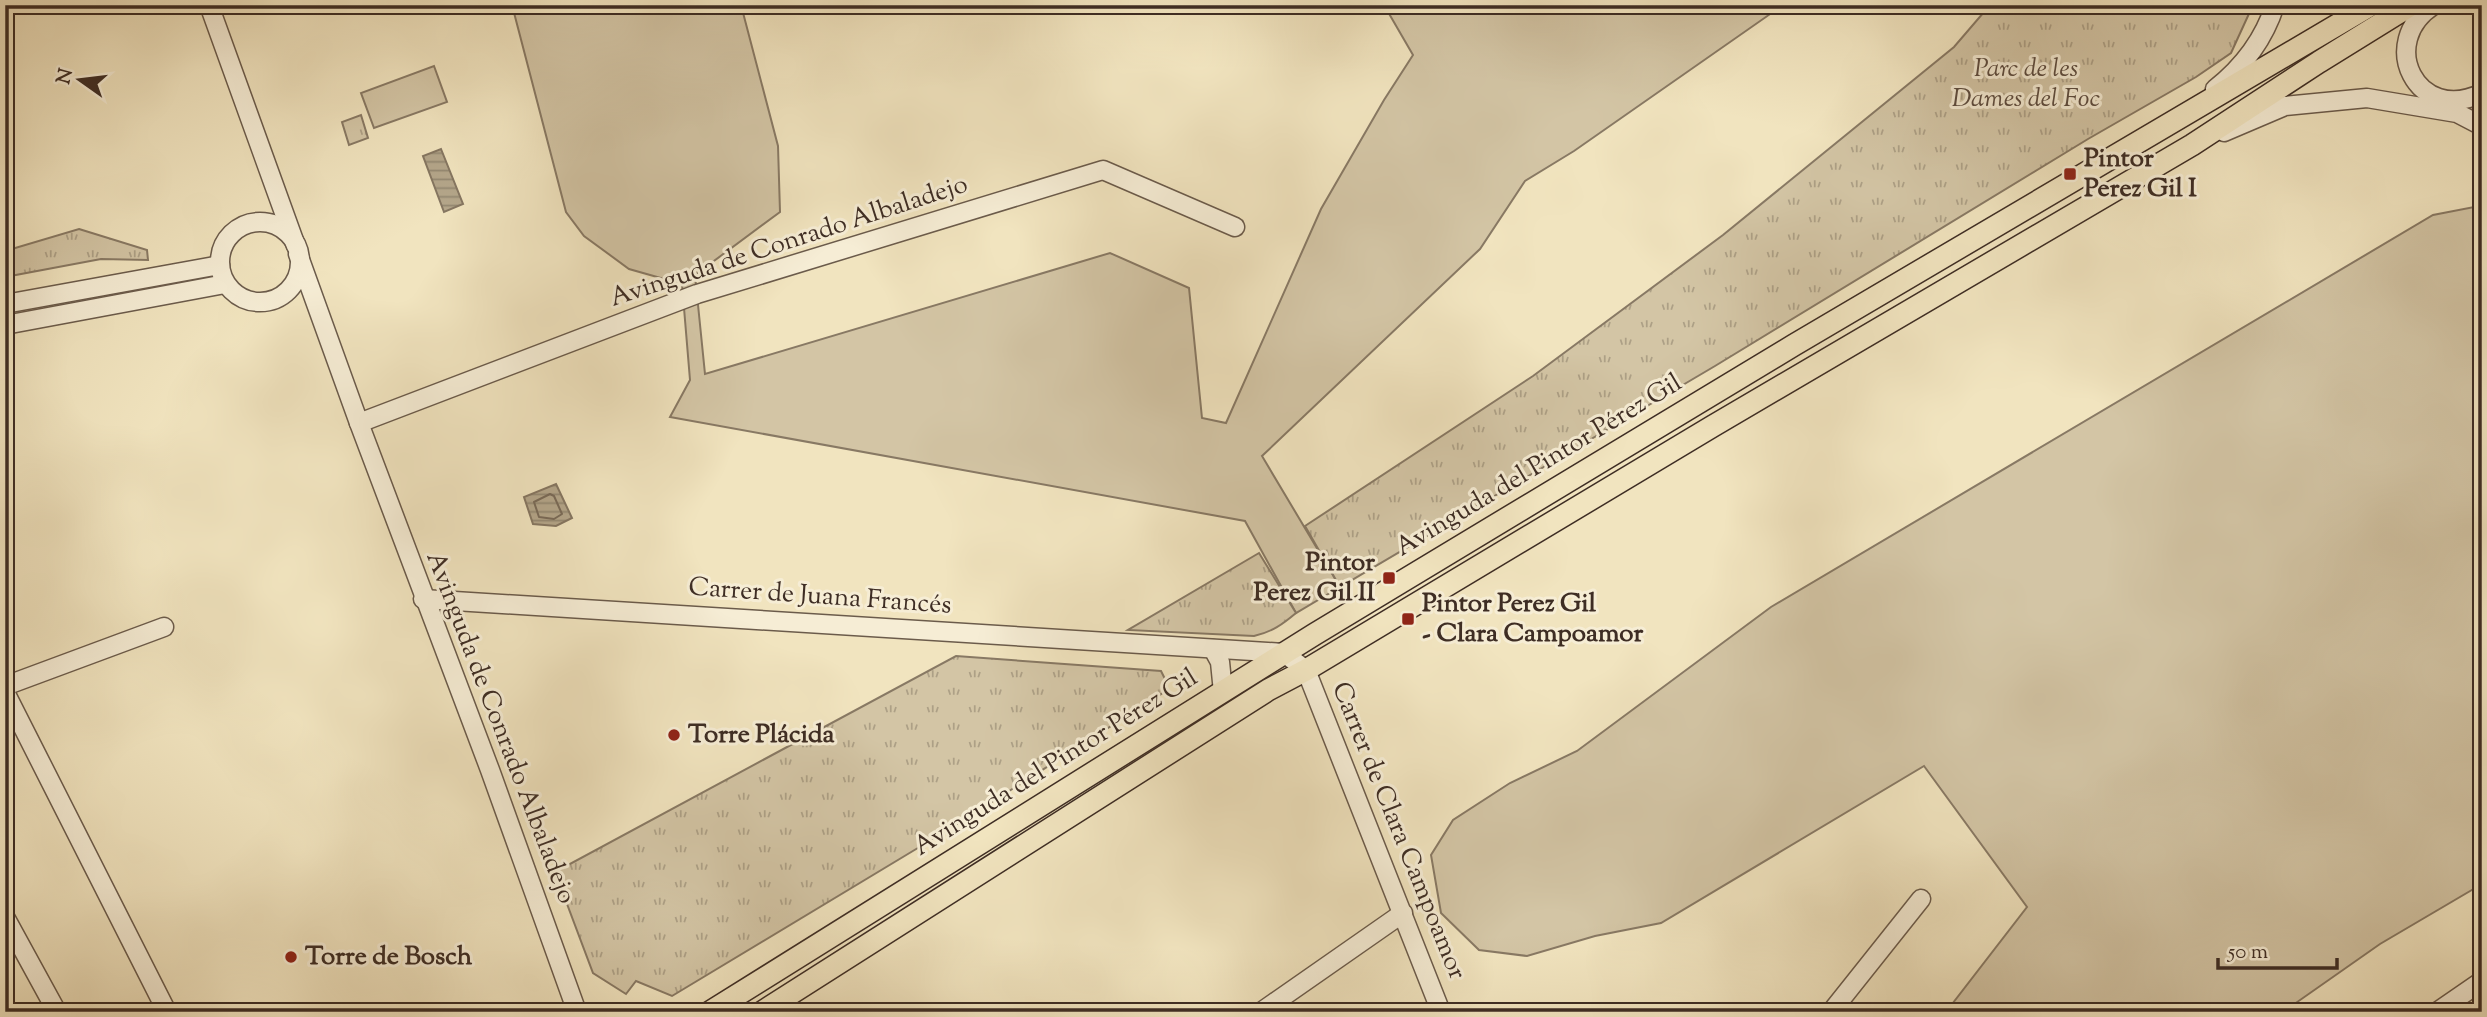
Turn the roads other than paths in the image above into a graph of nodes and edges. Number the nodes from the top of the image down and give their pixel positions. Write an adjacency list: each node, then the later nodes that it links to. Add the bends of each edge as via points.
1 (209, 5): 9 (street, Avinguda de Conrado Albaladejo)
2 (2275, 5): 6 (street, via 2263,36 2232,75)
3 (2371, 5): 6 (main road, Avinguda del Pintor Pérez Gil)
4 (2424, 7): 5 (street, via 2405,52 2409,72 2428,94 2443,100); 8 (main road, Avinguda del Pintor Pérez Gil, via 2319,62)
5 (2482, 93)
6 (2169, 123): 23 (main road, Avinguda del Pintor Pérez Gil)
7 (2482, 126): 8 (street, via 2457,113 2367,98 2285,106)
8 (2192, 145): 24 (main road, Avinguda del Pintor Pérez Gil)
9 (278, 196): 10 (street, via 270,210); 12 (street, Avinguda de Conrado Albaladejo)
10 (253, 222): 12 (street, via 280,227); 13 (street, via 230,235)
11 (1235, 227): 19 (street, Avinguda de Conrado Albaladejo, via 1103,170 697,294)
12 (297, 250): 15 (street, via 296,278); 16 (street, Avinguda de Conrado Albaladejo)
13 (220, 265): 14 (street); 17 (street)
14 (225, 284): 15 (street, via 248,300 268,301); 18 (street)
15 (285, 292): 16 (street, via 303,292)
16 (314, 300): 19 (street, Avinguda de Conrado Albaladejo)
17 (5, 304)
18 (5, 325)
19 (359, 424): 20 (street, Avinguda de Conrado Albaladejo)
20 (424, 599): 22 (street, Carrer de Juana Francés); 34 (street, Avinguda de Conrado Albaladejo)
21 (164, 627): 25 (street)
22 (1213, 649): 23 (street, Carrer de Juana Francés); 27 (street, via 1220,662)
23 (1284, 653): 24 (street); 27 (main road, Avinguda del Pintor Pérez Gil)
24 (1306, 670): 29 (street, Carrer de Clara Campoamor); 36 (main road, Avinguda del Pintor Pérez Gil)
25 (5, 686)
26 (5, 692): 33 (street)
27 (1223, 692): 35 (main road, Avinguda del Pintor Pérez Gil)
28 (1921, 898): 39 (street)
29 (1404, 913): 37 (street); 38 (street, Carrer de Clara Campoamor)
30 (5, 917): 32 (street)
31 (2482, 981): 40 (street)
32 (57, 1012)
33 (167, 1012)
34 (577, 1012)
35 (710, 1012)
36 (762, 1012)
37 (1261, 1012)
38 (1441, 1012)
39 (1831, 1012)
40 (2437, 1012)

